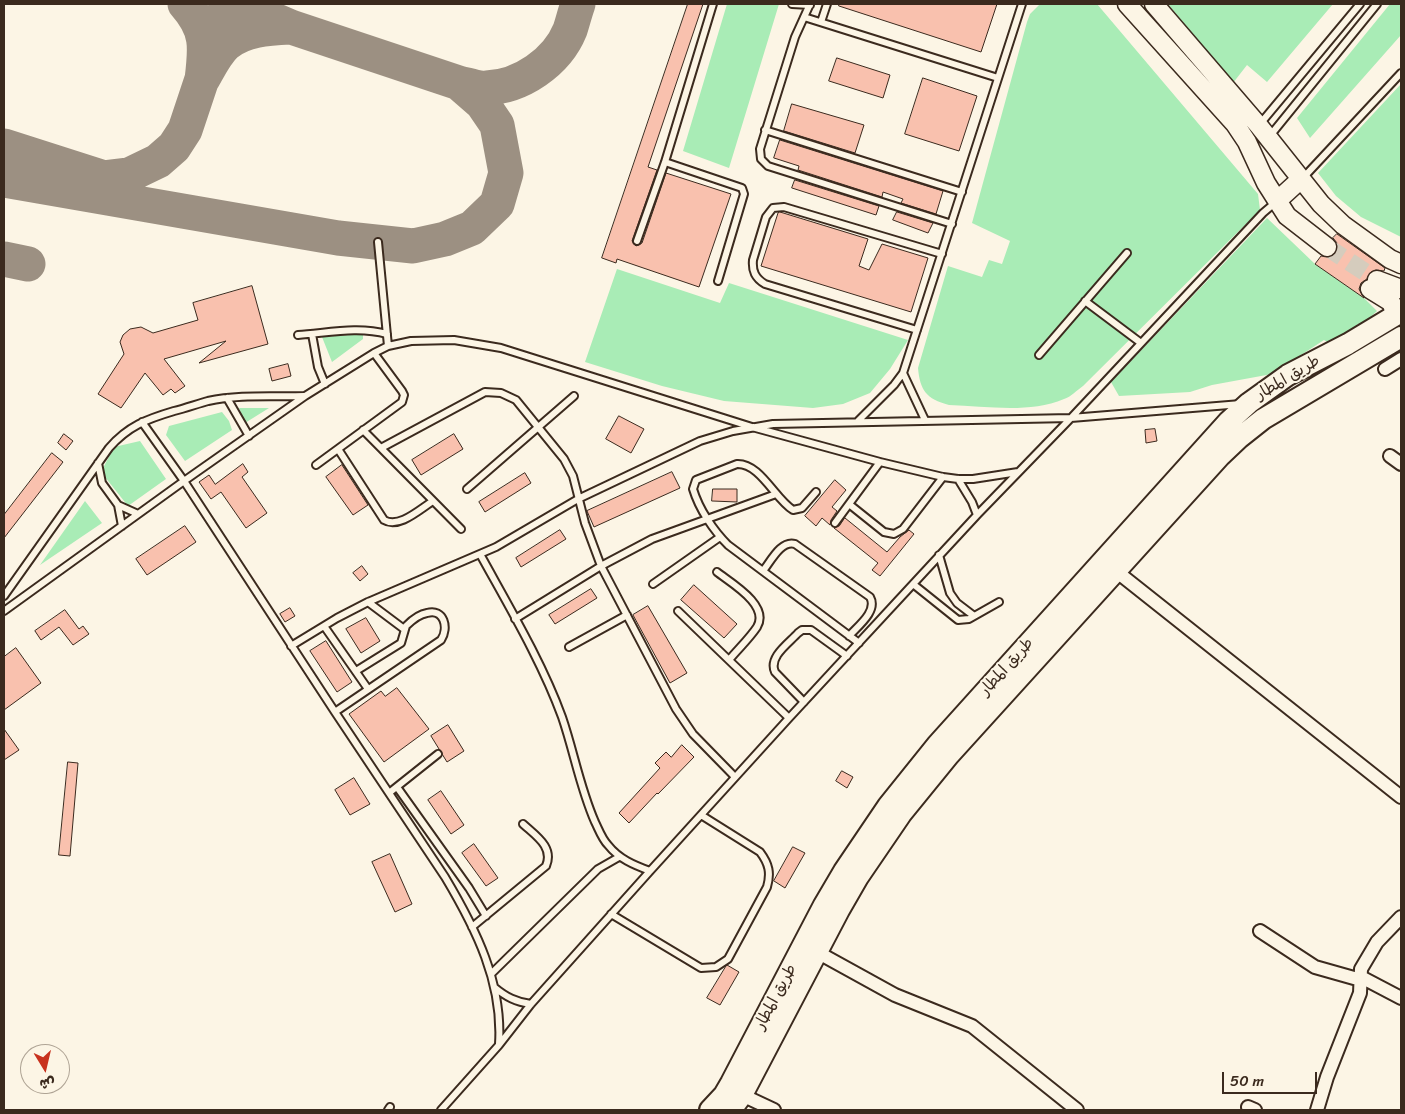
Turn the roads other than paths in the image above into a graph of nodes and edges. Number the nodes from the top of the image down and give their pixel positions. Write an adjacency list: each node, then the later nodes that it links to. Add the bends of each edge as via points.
1 (714, 4): 16 (lane)
2 (792, 4): 8 (lane)
3 (827, 4): 11 (lane)
4 (1022, 4): 13 (lane)
5 (1127, 4): 19 (street, via 1235,124)
6 (1360, 4): 15 (lane)
7 (1377, 4): 15 (lane)
8 (810, 5): 10 (lane)
9 (1156, 5): 15 (street)
10 (804, 17): 11 (lane); 14 (lane)
11 (821, 22): 13 (lane)
12 (1401, 73): 17 (lane)
13 (998, 78): 18 (lane)
14 (765, 130): 18 (lane); 20 (lane, via 760,154 768,166)
15 (1263, 132): 17 (street)
16 (665, 162): 21 (lane); 29 (lane, via 744,190)
17 (1301, 179): 19 (street); 26 (street, via 1343,225)
18 (962, 192): 20 (lane)
19 (1278, 200): 23 (street, via 1280,220 1285,227); 38 (lane)
20 (952, 224): 25 (lane)
21 (637, 241)
22 (378, 242): 35 (lane)
23 (1327, 247)
24 (1127, 253): 31 (lane)
25 (942, 254): 33 (lane); 33 (lane, via 784,207 773,208 766,217 752,267 759,280)
26 (1401, 264)
27 (1401, 278): 28 (street)
28 (1377, 280): 30 (street); 32 (street)
29 (718, 281)
30 (1401, 289)
31 (1085, 301): 38 (lane); 41 (lane)
32 (1399, 313): 49 (main road, طريق المطار, via 1288,375)
33 (917, 330): 44 (lane)
34 (312, 334): 35 (lane, via 358,329); 36 (lane); 45 (lane)
35 (387, 334): 39 (lane)
36 (298, 336)
37 (1401, 337): 51 (main road, طريق المطار)
38 (1141, 343): 50 (lane)
39 (388, 346): 40 (lane); 56 (lane, via 432,339 501,348)
40 (374, 353): 45 (lane); 57 (lane, via 402,391 403,399)
41 (1039, 355)
42 (1401, 359): 43 (street)
43 (1385, 369)
44 (903, 373): 52 (lane); 53 (lane)
45 (325, 384): 46 (lane)
46 (305, 396): 48 (lane); 58 (lane)
47 (574, 396): 55 (lane)
48 (227, 398): 54 (lane); 58 (lane)
49 (1248, 403): 50 (lane); 51 (main road); 138 (main road, طريق المطار, via 943,738 894,798 824,905)
50 (1071, 418): 52 (lane); 66 (lane)
51 (1263, 419): 90 (main road, طريق المطار, via 1220,456)
52 (925, 420): 53 (lane)
53 (858, 421): 56 (lane)
54 (142, 422): 63 (lane, via 119,436); 70 (lane)
55 (538, 427): 59 (lane, via 516,400 501,393 485,392); 72 (lane); 75 (lane, via 570,468)
56 (752, 427): 62 (lane); 75 (lane, via 700,441)
57 (364, 430): 59 (lane); 60 (lane)
58 (249, 436): 70 (lane)
59 (381, 448): 76 (lane)
60 (338, 449): 65 (lane); 76 (lane, via 389,523 400,522)
61 (1390, 456): 64 (street)
62 (880, 462): 67 (lane); 77 (lane)
63 (98, 463): 68 (lane); 71 (lane)
64 (1401, 464)
65 (316, 466)
66 (1018, 472): 69 (lane); 80 (lane)
67 (943, 477): 69 (lane); 77 (lane, via 903,529 894,534 884,532)
68 (87, 478): 71 (lane); 94 (lane)
69 (958, 479): 80 (lane)
70 (184, 481): 79 (lane); 108 (lane)
71 (102, 483): 78 (lane)
72 (467, 489)
73 (816, 492): 74 (lane, via 796,511)
74 (776, 494): 81 (lane); 81 (lane, via 748,465 737,464 696,480 694,493)
75 (578, 499): 86 (lane); 88 (lane)
76 (433, 501): 84 (lane)
77 (848, 504): 82 (lane)
78 (118, 505): 79 (lane); 83 (lane)
79 (138, 514): 83 (lane)
80 (977, 515): 87 (lane)
81 (707, 518): 85 (lane); 88 (lane, via 652,539)
82 (835, 523)
83 (122, 526): 99 (lane)
84 (461, 529)
85 (720, 537): 89 (lane); 92 (lane)
86 (480, 554): 96 (lane); 103 (lane)
87 (939, 555): 93 (lane); 95 (lane)
88 (601, 566): 101 (lane); 103 (lane)
89 (763, 571): 106 (lane); 106 (lane, via 783,545 791,543 870,597 872,609)
90 (1116, 571): 121 (street); 131 (main road, طريق المطار, via 924,784 858,877)
91 (717, 572): 111 (lane, via 753,601 760,617 756,627)
92 (653, 584)
93 (913, 584): 98 (lane); 107 (lane)
94 (4, 596)
95 (953, 599): 98 (lane); 102 (lane)
96 (368, 602): 104 (lane); 105 (lane)
97 (999, 602): 102 (lane)
98 (942, 608): 102 (lane, via 958,620)
99 (4, 611)
100 (678, 611): 111 (lane)
101 (627, 615): 109 (lane); 118 (lane, via 684,722)
102 (974, 616)
103 (515, 619): 124 (lane, via 562,718 590,812 607,844)
104 (324, 626): 108 (lane); 112 (lane)
105 (404, 628): 112 (lane, via 401,642); 113 (lane, via 426,613 433,612 444,620 446,627 442,640)
106 (850, 636): 107 (lane)
107 (859, 643): 110 (lane)
108 (291, 646): 115 (lane)
109 (569, 647)
110 (847, 656): 114 (lane); 114 (lane, via 811,630 798,633 773,664 775,672)
111 (729, 660): 116 (lane)
112 (356, 671): 113 (lane)
113 (368, 689): 115 (lane)
114 (804, 702): 116 (lane)
115 (335, 712): 120 (lane)
116 (789, 718): 118 (lane)
117 (438, 754): 119 (lane)
118 (735, 777): 122 (lane)
119 (397, 787): 120 (lane); 127 (lane)
120 (389, 793): 129 (lane, via 446,877)
121 (1401, 797)
122 (701, 815): 125 (lane); 126 (lane, via 760,852 769,869 767,887 728,959 716,967 701,968)
123 (523, 824): 127 (lane, via 547,848 549,860 542,871)
124 (619, 857): 125 (lane); 132 (lane, via 598,869)
125 (650, 871): 126 (lane)
126 (611, 914): 136 (lane)
127 (486, 916): 129 (lane)
128 (1401, 917): 133 (street, via 1377,942 1364,962)
129 (472, 926): 132 (lane)
130 (1260, 931): 133 (street, via 1315,966)
131 (817, 952): 138 (main road, طريق المطار); 143 (street, via 895,994 972,1026)
132 (492, 973): 134 (lane)
133 (1361, 978): 135 (street); 144 (street, via 1360,993 1326,1077)
134 (494, 987): 136 (lane, via 511,999); 137 (lane, via 500,1021)
135 (1401, 998)
136 (531, 1004): 137 (lane)
137 (499, 1045): 140 (lane)
138 (753, 1057): 139 (main road, طريق المطار); 141 (main road, طريق المطار)
139 (736, 1103): 142 (street)
140 (442, 1110)
141 (710, 1110)
142 (774, 1110)
143 (1077, 1110)
144 (1317, 1110)

